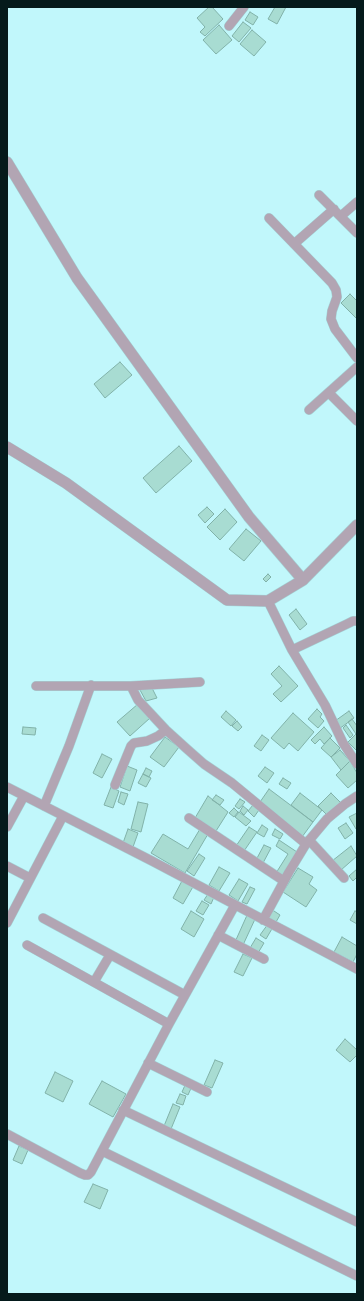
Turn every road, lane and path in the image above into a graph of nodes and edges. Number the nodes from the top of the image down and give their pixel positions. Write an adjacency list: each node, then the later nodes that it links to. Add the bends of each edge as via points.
1 (244, 7): 2 (street)
2 (228, 26)
3 (7, 162): 18 (street, via 76,278 249,517)
4 (319, 195): 6 (street)
5 (357, 202): 7 (street)
6 (334, 209): 7 (street); 10 (street)
7 (341, 216): 9 (street)
8 (269, 218): 10 (street)
9 (357, 233)
10 (294, 244): 11 (street, via 336,290 337,297 331,319 335,329)
11 (357, 358)
12 (357, 367): 13 (street)
13 (329, 392): 14 (street); 15 (street)
14 (309, 410)
15 (357, 421)
16 (7, 447): 19 (street, via 66,483 227,600)
17 (357, 525): 18 (street)
18 (303, 580): 19 (street)
19 (268, 601): 21 (street)
20 (357, 621): 21 (street)
21 (292, 650): 27 (street)
22 (200, 682): 25 (street)
23 (91, 685): 24 (street); 25 (street); 32 (street)
24 (36, 686)
25 (131, 686): 26 (street, via 138,700)
26 (166, 730): 28 (street, via 158,736 131,746); 36 (street, via 204,764)
27 (357, 764)
28 (115, 785)
29 (7, 787): 30 (street)
30 (24, 796): 32 (street); 35 (street)
31 (357, 796): 36 (street, via 327,819)
32 (44, 806): 33 (street)
33 (63, 816): 38 (street); 41 (street)
34 (189, 818): 40 (street)
35 (7, 827)
36 (308, 842): 39 (street); 40 (street)
37 (7, 866): 38 (street)
38 (30, 878): 44 (street)
39 (344, 878)
40 (284, 881): 43 (street)
41 (235, 905): 43 (street); 45 (street)
42 (43, 918): 47 (street)
43 (263, 920): 49 (street)
44 (7, 922)
45 (218, 935): 48 (street); 51 (street)
46 (27, 946): 50 (street)
47 (110, 955): 50 (street); 51 (street)
48 (264, 959)
49 (357, 969)
50 (94, 982): 52 (street)
51 (185, 995): 52 (street)
52 (169, 1024): 53 (street)
53 (148, 1063): 54 (street); 55 (street)
54 (207, 1092)
55 (123, 1110): 57 (street); 58 (street)
56 (7, 1134): 57 (street, via 85,1175 91,1172)
57 (102, 1152): 59 (street)
58 (357, 1222)
59 (357, 1276)

